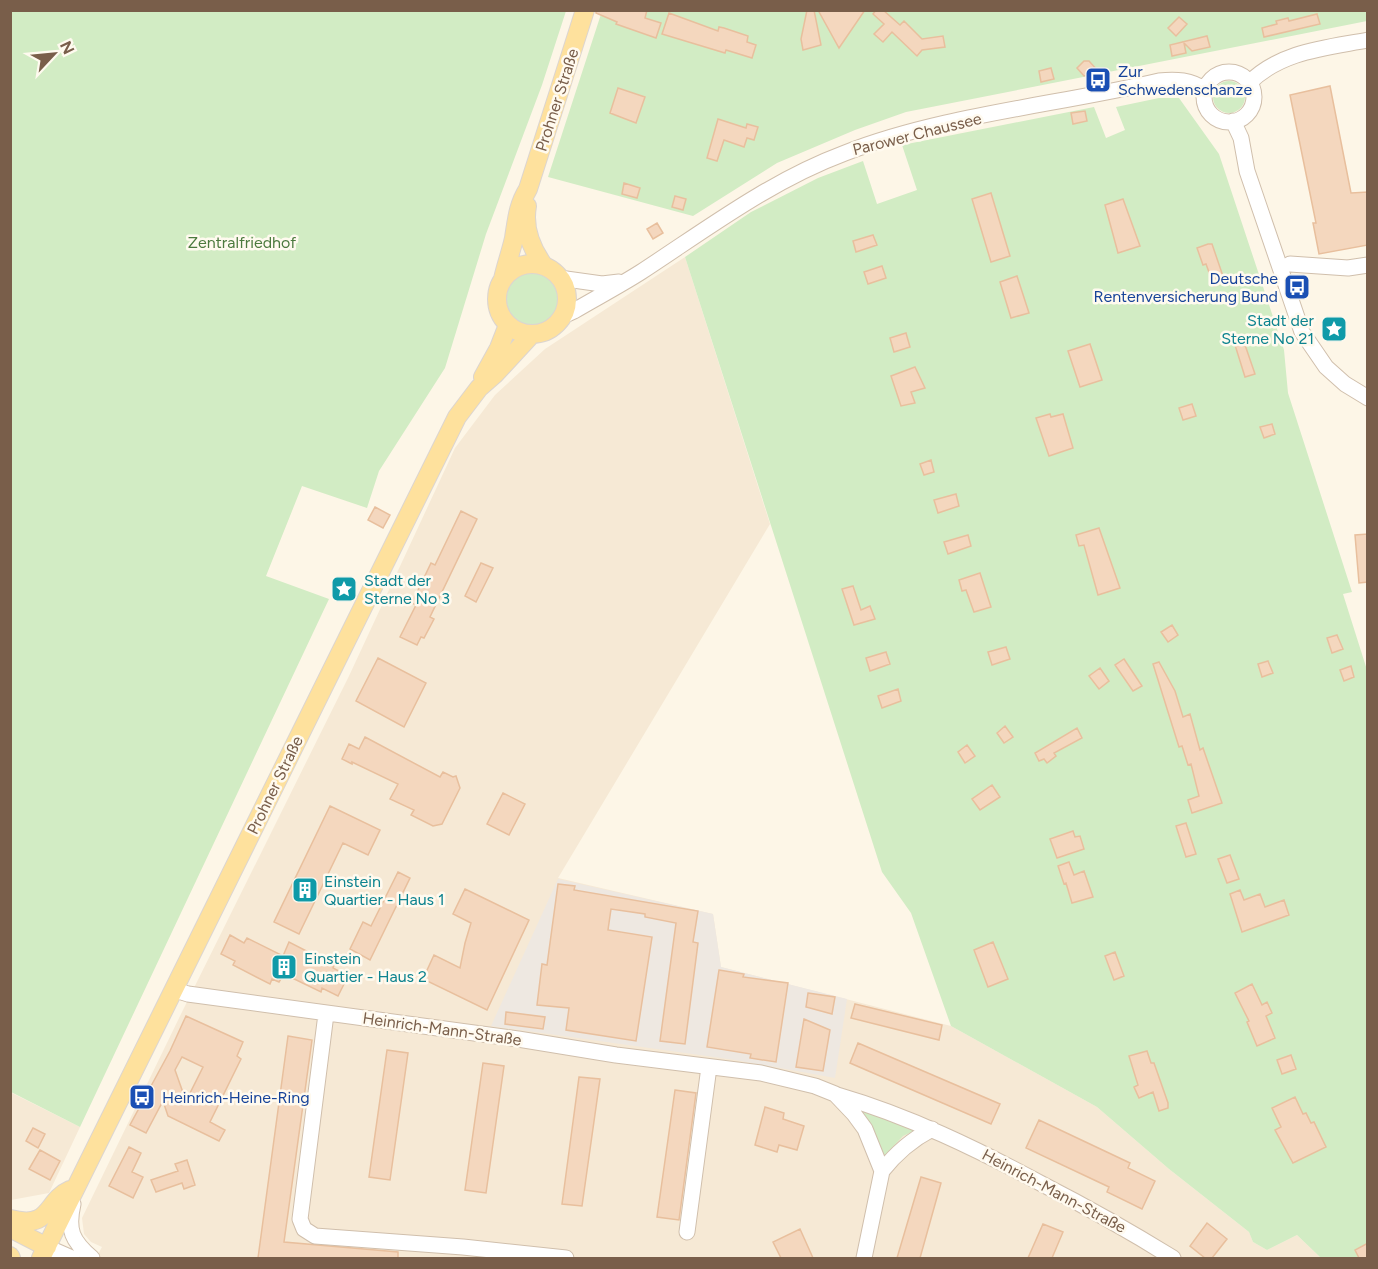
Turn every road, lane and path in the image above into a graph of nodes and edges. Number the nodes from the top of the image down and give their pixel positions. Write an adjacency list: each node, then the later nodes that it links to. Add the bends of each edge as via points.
1 (585, 10): 6 (main road, Prohner Straße)
2 (1368, 40): 3 (street, via 1286,58)
3 (1249, 83): 4 (street, via 1237,74 1221,73); 5 (street, via 1251,106 1247,114)
4 (1205, 90): 5 (street, via 1210,114); 12 (street, Parower Chaussee, via 1187,81 1159,81 873,143 770,188)
5 (1233, 122): 17 (street, via 1302,332 1326,367)
6 (528, 189): 9 (main road, Prohner Straße, via 526,222 534,250); 11 (main road, Prohner Straße, via 517,212)
7 (1290, 264): 8 (street, via 1348,268)
8 (1368, 265)
9 (544, 266): 10 (main road); 11 (main road, via 526,265)
10 (560, 278): 12 (street, via 602,284); 13 (main road, via 567,300)
11 (503, 279): 14 (main road, via 497,303)
12 (622, 282): 13 (street, Parower Chaussee)
13 (563, 316): 15 (main road, Parower Chaussee, via 550,330)
14 (508, 325): 15 (main road); 16 (main road, Prohner Straße)
15 (532, 334): 16 (main road, Prohner Straße)
16 (479, 388): 18 (main road, Prohner Straße, via 458,417 429,472)
17 (1368, 398)
18 (175, 990): 19 (street, Heinrich-Mann-Straße); 24 (main road, Prohner Straße)
19 (326, 1014): 20 (street, Heinrich-Mann-Straße); 31 (street, via 303,1188 300,1219 304,1229 315,1236)
20 (710, 1067): 21 (street, Heinrich-Mann-Straße, via 787,1078); 27 (street)
21 (835, 1094): 22 (street, Heinrich-Mann-Straße); 23 (street, Heinrich-Mann-Straße, via 866,1130)
22 (932, 1129): 23 (street, via 912,1140); 33 (street, Heinrich-Mann-Straße, via 1090,1209)
23 (882, 1171): 32 (street)
24 (77, 1186): 25 (main road, Prohner Straße, via 64,1192 48,1212 34,1221); 28 (main road, Prohner Straße); 30 (street, via 69,1221 71,1232 79,1247)
25 (10, 1219)
26 (10, 1228): 28 (main road)
27 (687, 1232)
28 (44, 1253): 29 (street)
29 (72, 1258)
30 (92, 1258)
31 (566, 1258)
32 (864, 1258)
33 (1173, 1258)

